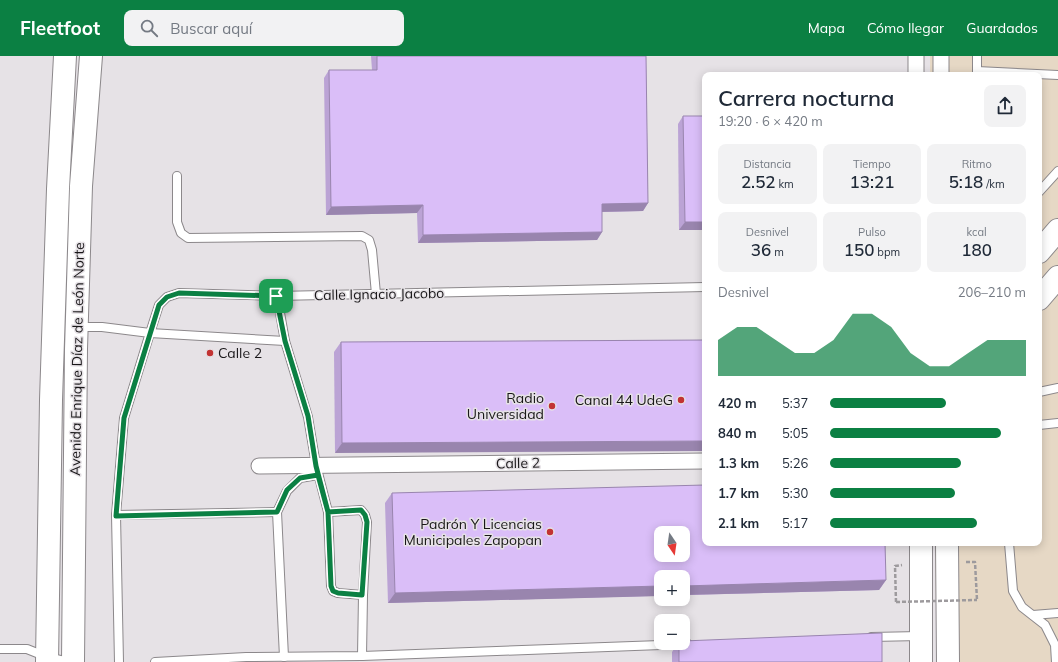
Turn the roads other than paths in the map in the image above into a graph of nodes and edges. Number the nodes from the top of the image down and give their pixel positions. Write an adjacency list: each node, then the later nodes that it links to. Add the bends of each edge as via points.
1 (66, 56): 21 (street, Avenida Enrique Díaz de León Norte, via 58,189)
2 (91, 56): 21 (street, Avenida Enrique Díaz de León Norte)
3 (916, 56): 6 (street)
4 (941, 56): 7 (street)
5 (977, 56): 8 (lane)
6 (916, 72)
7 (941, 72)
8 (977, 72)
9 (1042, 75): 10 (lane)
10 (1058, 75)
11 (1058, 171): 13 (lane)
12 (177, 176): 18 (lane, via 177,222 181,233 188,238 362,236 369,240 372,250)
13 (1042, 189)
14 (1058, 230): 15 (street)
15 (1042, 249)
16 (1058, 277): 20 (street)
17 (702, 287): 18 (lane, Calle Ignacio Jacobo)
18 (376, 294): 19 (lane, Calle Ignacio Jacobo)
19 (276, 296): 22 (lane, Calle Ignacio Jacobo, via 179,293 167,297 159,305); 23 (lane)
20 (1042, 296)
21 (66, 327): 22 (lane, via 102,326); 46 (street, Avenida Enrique Díaz de León Norte, via 51,400); 49 (street, Avenida Enrique Díaz de León Norte, via 73,533)
22 (150, 333): 23 (lane); 33 (lane, Calle Ignacio Jacobo, via 124,418)
23 (285, 341): 30 (lane, via 308,416)
24 (1058, 388): 25 (lane)
25 (1042, 391)
26 (1058, 423): 27 (lane)
27 (1042, 425)
28 (702, 461): 30 (street, Calle 2)
29 (259, 466): 30 (street, Calle 2)
30 (317, 470): 31 (lane, via 300,478 287,490); 32 (lane)
31 (277, 512): 33 (lane); 45 (lane)
32 (328, 512): 37 (lane, via 333,591); 37 (lane, via 361,510 365,515 367,522)
33 (116, 516): 50 (lane, Calle Ignacio Jacobo)
34 (921, 546): 40 (street)
35 (947, 546): 53 (street)
36 (1010, 546): 39 (lane, via 1013,591 1022,607)
37 (362, 595): 44 (lane)
38 (1058, 613): 39 (lane)
39 (1033, 615): 54 (lane, via 1045,625 1055,645)
40 (921, 636): 41 (lane); 52 (street)
41 (860, 638)
42 (694, 644): 44 (lane)
43 (0, 649): 46 (lane, via 27,649)
44 (362, 656): 45 (lane)
45 (284, 657): 47 (lane)
46 (47, 659): 48 (lane)
47 (200, 661): 51 (lane)
48 (69, 662)
49 (73, 662)
50 (119, 662)
51 (156, 662)
52 (921, 662)
53 (948, 662)
54 (1056, 662)

